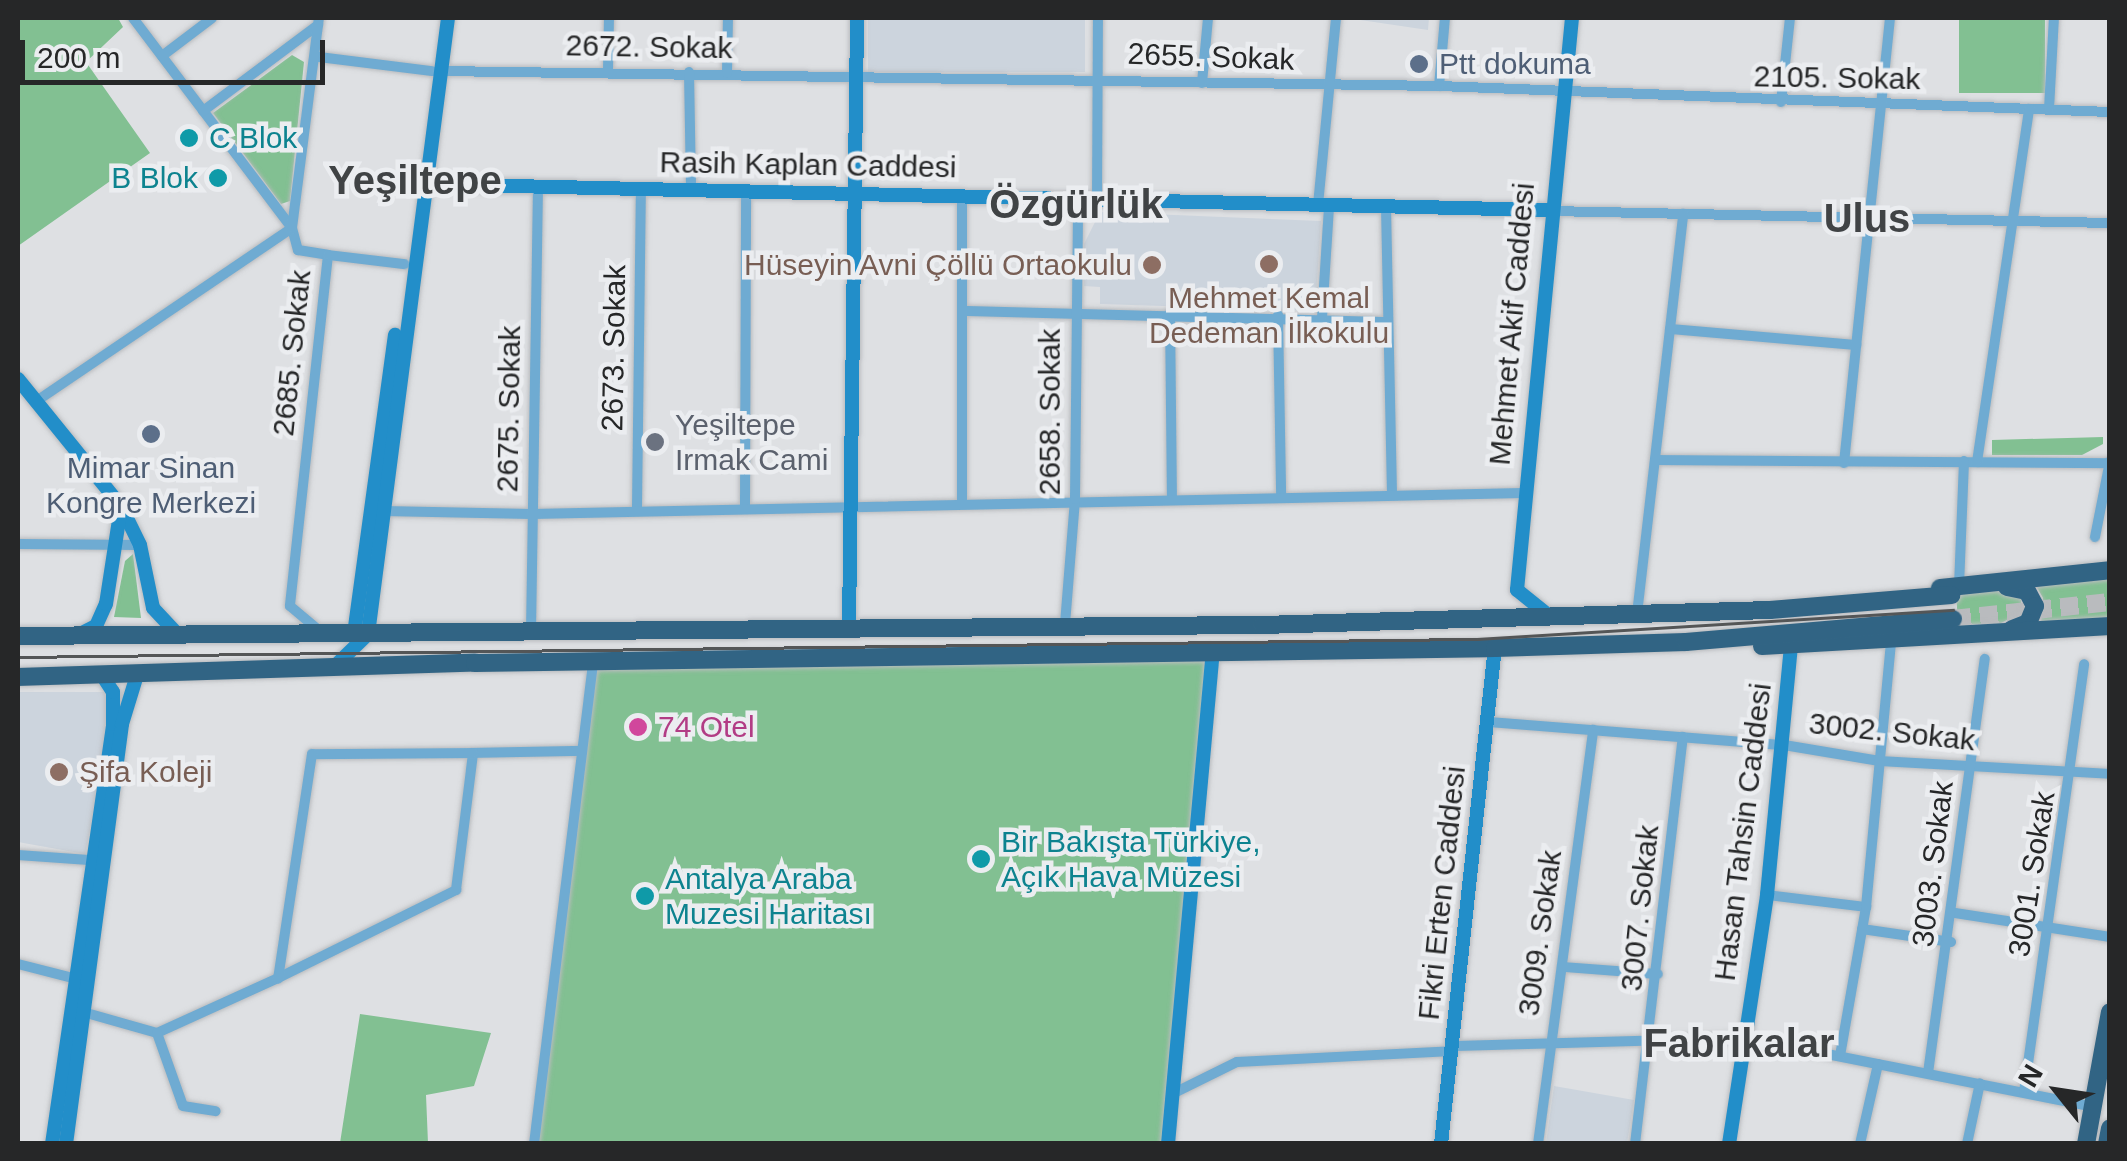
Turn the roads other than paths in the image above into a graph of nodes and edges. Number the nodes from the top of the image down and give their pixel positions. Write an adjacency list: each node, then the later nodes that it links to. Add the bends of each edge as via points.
1 (132, 18): 17 (street, 2685. Sokak)
2 (212, 18): 17 (street)
3 (439, 18): 20 (street)
4 (448, 18): 20 (street)
5 (609, 18): 19 (street)
6 (728, 18): 22 (street)
7 (857, 18): 23 (street)
8 (1098, 18): 24 (street)
9 (1208, 18): 25 (street)
10 (1336, 18): 26 (street)
11 (1446, 18): 27 (street)
12 (1572, 18): 28 (street, Mehmet Akif Caddesi)
13 (1790, 18): 29 (street)
14 (1890, 18): 30 (street)
15 (2054, 18): 33 (street)
16 (318, 21): 18 (street); 31 (street)
17 (162, 56): 31 (street, 2685. Sokak)
18 (319, 57): 20 (street, 2672. Sokak); 51 (street)
19 (608, 69): 20 (street, 2672. Sokak); 21 (street, 2672. Sokak)
20 (437, 71): 35 (street); 53 (street)
21 (689, 72): 22 (street, 2672. Sokak); 38 (street)
22 (727, 73): 23 (street, 2672. Sokak)
23 (856, 77): 24 (street, 2655. Sokak); 40 (street)
24 (1099, 78): 25 (street, 2655. Sokak); 43 (street)
25 (1202, 83): 26 (street, 2655. Sokak)
26 (1330, 86): 27 (street, 2655. Sokak); 44 (street)
27 (1439, 86): 28 (street, 2655. Sokak)
28 (1564, 93): 29 (street, 2105. Sokak); 46 (street, Mehmet Akif Caddesi)
29 (1782, 102): 30 (street, 2105. Sokak)
30 (1880, 102): 32 (street, 2105. Sokak); 48 (street)
31 (203, 110): 51 (street, 2685. Sokak)
32 (2029, 110): 33 (street, 2105. Sokak); 49 (street)
33 (2048, 110): 34 (street, 2105. Sokak)
34 (2110, 112)
35 (426, 184): 36 (street, Rasih Kaplan Caddesi); 78 (street)
36 (538, 186): 37 (street, Rasih Kaplan Caddesi); 79 (street, 2675. Sokak)
37 (641, 189): 38 (street, Rasih Kaplan Caddesi); 76 (street, 2673. Sokak)
38 (691, 190): 39 (street, Rasih Kaplan Caddesi)
39 (746, 192): 40 (street, Rasih Kaplan Caddesi); 75 (street)
40 (855, 194): 41 (street, Rasih Kaplan Caddesi); 77 (street)
41 (962, 196): 42 (street, Rasih Kaplan Caddesi); 55 (street)
42 (1078, 199): 43 (street, Rasih Kaplan Caddesi); 54 (street, 2658. Sokak)
43 (1098, 199): 44 (street, Rasih Kaplan Caddesi)
44 (1324, 205): 45 (street, Rasih Kaplan Caddesi); 58 (street)
45 (1386, 206): 46 (street, Rasih Kaplan Caddesi); 59 (street)
46 (1550, 210): 47 (street); 68 (street, Mehmet Akif Caddesi)
47 (1683, 214): 48 (street); 60 (street)
48 (1867, 218): 49 (street); 61 (street)
49 (2013, 222): 50 (street); 65 (street)
50 (2110, 223)
51 (292, 228): 52 (street, 2685. Sokak, via 298,250); 63 (street)
52 (328, 255): 53 (street); 98 (street, 2685. Sokak, via 290,606)
53 (404, 264): 97 (street)
54 (1076, 310): 55 (street); 56 (street); 72 (street, 2658. Sokak)
55 (964, 311): 73 (street)
56 (1170, 313): 57 (street); 71 (street)
57 (1278, 315): 58 (street); 70 (street)
58 (1322, 318): 59 (street)
59 (1388, 322): 69 (street)
60 (1670, 329): 61 (street); 64 (street)
61 (1856, 344): 67 (street)
62 (18, 379): 63 (street)
63 (35, 402): 74 (street)
64 (1655, 460): 67 (street); 89 (street)
65 (1971, 462): 66 (street); 67 (street); 88 (street)
66 (2109, 462): 80 (street)
67 (1844, 463)
68 (1524, 493): 69 (street); 90 (street, Mehmet Akif Caddesi, via 1517,590 1529,607)
69 (1392, 494): 70 (street)
70 (1281, 496): 71 (street)
71 (1172, 498): 72 (street)
72 (1075, 499): 73 (street); 92 (street, 2658. Sokak)
73 (962, 501): 77 (street)
74 (121, 506): 82 (street); 83 (street)
75 (746, 506): 76 (street); 77 (street)
76 (637, 508): 79 (street)
77 (850, 508): 93 (street)
78 (383, 511): 79 (street); 97 (street)
79 (532, 514): 95 (street, 2675. Sokak)
80 (2095, 538)
81 (18, 544): 83 (street)
82 (140, 544): 83 (street); 101 (street, via 153,608)
83 (117, 548): 96 (street, via 101,619)
84 (2110, 559): 86 (highway)
85 (2110, 570): 86 (highway)
86 (2075, 575): 87 (highway)
87 (1984, 584): 88 (highway); 100 (highway, via 2027,591 2034,606 2028,623)
88 (1955, 590): 89 (highway)
89 (1638, 614): 90 (highway)
90 (1553, 618): 92 (highway)
91 (1953, 619): 103 (highway)
92 (1066, 624): 93 (highway)
93 (850, 625): 95 (highway); 107 (highway, via 857,644)
94 (2110, 630): 100 (highway)
95 (531, 632): 97 (highway)
96 (82, 633): 99 (highway); 101 (highway)
97 (361, 634): 98 (highway); 111 (street, via 353,656)
98 (325, 635): 101 (highway)
99 (18, 636)
100 (1992, 636): 102 (highway)
101 (183, 638)
102 (1891, 640): 104 (highway); 122 (street)
103 (1686, 642): 104 (highway); 105 (highway)
104 (1791, 646): 119 (street, Hasan Tahsin Caddesi)
105 (1495, 648): 106 (highway); 115 (street, Fikri Erten Caddesi)
106 (1214, 653): 107 (highway); 152 (street)
107 (872, 656): 109 (highway)
108 (1985, 659): 123 (street, 3003. Sokak)
109 (593, 661): 111 (highway); 120 (street)
110 (2084, 664): 124 (street, 3001. Sokak)
111 (334, 666): 112 (highway)
112 (137, 675): 113 (highway); 116 (street)
113 (102, 676): 114 (highway); 116 (street, via 113,692)
114 (18, 677)
115 (1489, 722): 117 (street, 3002. Sokak); 146 (street, Fikri Erten Caddesi)
116 (118, 724): 127 (street); 139 (street)
117 (1593, 730): 118 (street, 3002. Sokak); 136 (street, 3009. Sokak)
118 (1684, 737): 119 (street, 3002. Sokak); 137 (street, 3007. Sokak)
119 (1784, 744): 122 (street, 3002. Sokak); 128 (street, Hasan Tahsin Caddesi)
120 (581, 752): 121 (street); 159 (street)
121 (472, 753): 138 (street, via 456,890); 138 (street, via 312,754)
122 (1880, 760): 123 (street, 3002. Sokak); 129 (street)
123 (1970, 768): 124 (street, 3002. Sokak); 130 (street, 3003. Sokak)
124 (2074, 770): 125 (street, 3002. Sokak); 131 (street, 3001. Sokak)
125 (2110, 774)
126 (18, 855): 127 (street)
127 (89, 860): 139 (street)
128 (1767, 894): 129 (street); 144 (street, Hasan Tahsin Caddesi)
129 (1866, 907): 132 (street)
130 (1955, 913): 131 (street); 134 (street, 3003. Sokak)
131 (2049, 928): 133 (street); 151 (street, 3001. Sokak)
132 (1862, 929): 134 (street); 147 (street)
133 (2110, 937)
134 (1950, 942): 149 (street, 3003. Sokak)
135 (18, 965): 139 (street)
136 (1564, 968): 137 (street); 145 (street, 3009. Sokak)
137 (1658, 974): 143 (street, 3007. Sokak)
138 (278, 978): 142 (street)
139 (80, 979): 140 (street); 157 (street)
140 (83, 1012): 142 (street); 158 (street)
141 (2110, 1012): 153 (highway)
142 (157, 1033): 154 (street, via 183,1106)
143 (1651, 1036): 144 (street); 145 (street); 163 (street, 3007. Sokak)
144 (1746, 1038): 147 (street); 156 (street, Hasan Tahsin Caddesi)
145 (1549, 1043): 146 (street); 162 (street, 3009. Sokak)
146 (1452, 1049): 152 (street, via 1237,1062); 161 (street, Fikri Erten Caddesi)
147 (1840, 1056): 148 (street)
148 (1878, 1064): 149 (street); 164 (street)
149 (1928, 1073): 150 (street)
150 (1980, 1083): 151 (street); 165 (street)
151 (2024, 1092): 153 (street)
152 (1174, 1093): 160 (street)
153 (2093, 1107): 166 (highway)
154 (216, 1111)
155 (2110, 1128): 167 (highway)
156 (1732, 1143)
157 (52, 1144)
158 (66, 1144)
159 (534, 1144)
160 (1168, 1144)
161 (1440, 1144)
162 (1538, 1144)
163 (1636, 1144)
164 (1860, 1144)
165 (1967, 1144)
166 (2086, 1144)
167 (2106, 1144)

